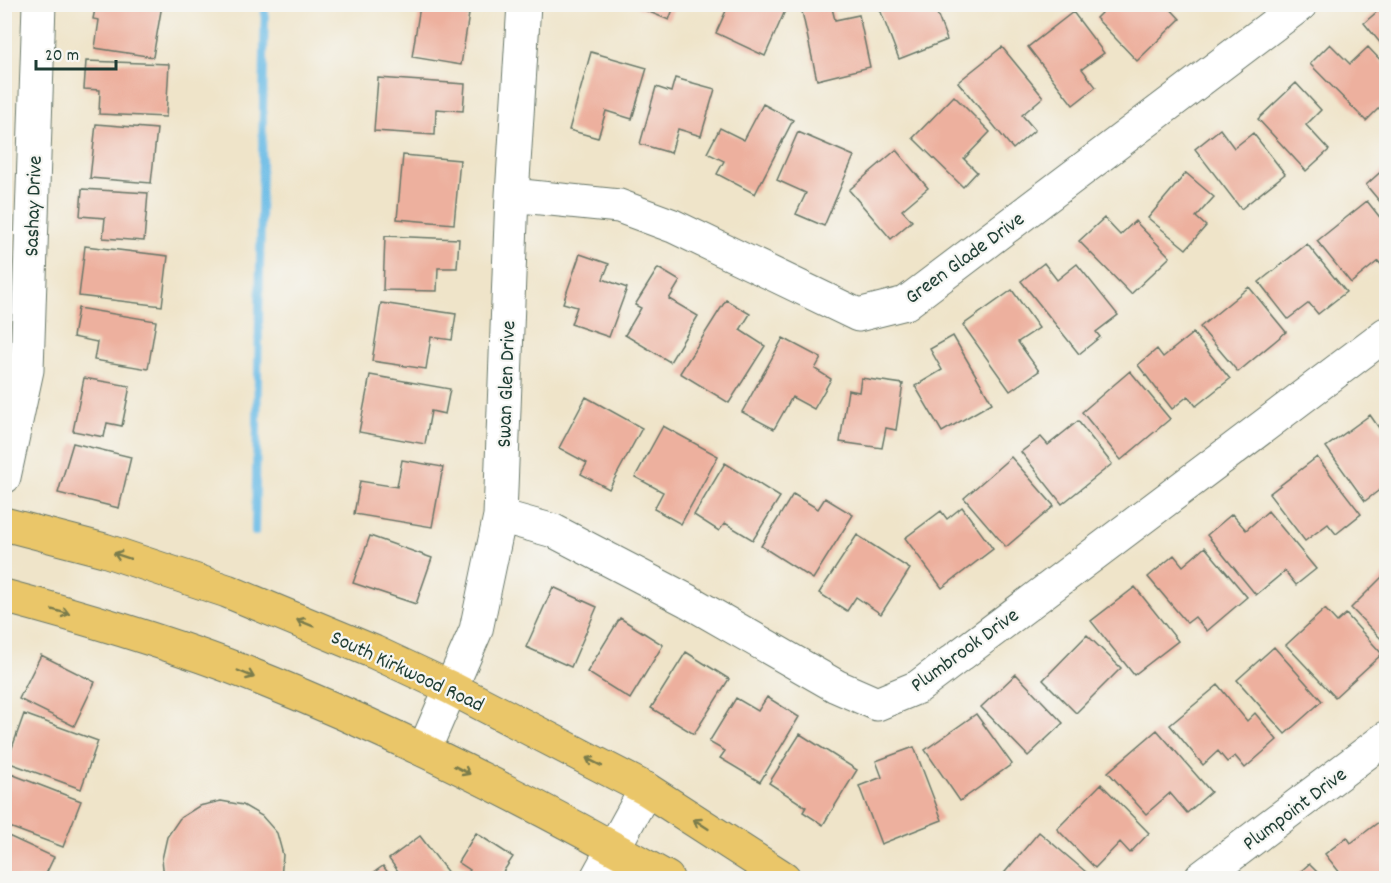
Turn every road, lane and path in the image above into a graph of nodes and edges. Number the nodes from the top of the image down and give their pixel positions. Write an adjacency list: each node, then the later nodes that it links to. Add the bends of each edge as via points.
1 (39, 4): 6 (street, Sashay Drive, via 27,370)
2 (524, 4): 4 (street, Swan Glen Drive)
3 (1301, 4): 4 (street, Green Glade Drive, via 906,303 858,315 673,226 619,206)
4 (512, 195): 7 (street, Swan Glen Drive)
5 (1386, 334): 7 (street, Plumbrook Drive, via 918,687 877,704 836,686 688,601 554,531)
6 (4, 477)
7 (500, 516): 10 (street, Swan Glen Drive, via 476,630)
8 (4, 524): 10 (main road, South Kirkwood Road, one-way to 8, via 227,591 104,550)
9 (4, 596): 12 (main road, one-way to 12, via 90,619 226,665)
10 (451, 688): 12 (street, Swan Glen Drive); 13 (main road, South Kirkwood Road, one-way to 10)
11 (1386, 738): 18 (street, Plumpoint Drive)
12 (424, 750): 14 (main road, one-way to 14)
13 (646, 789): 14 (street); 17 (main road, South Kirkwood Road, one-way to 13)
14 (615, 849): 15 (street); 16 (main road)
15 (597, 879)
16 (668, 879)
17 (784, 879)
18 (1201, 879)

